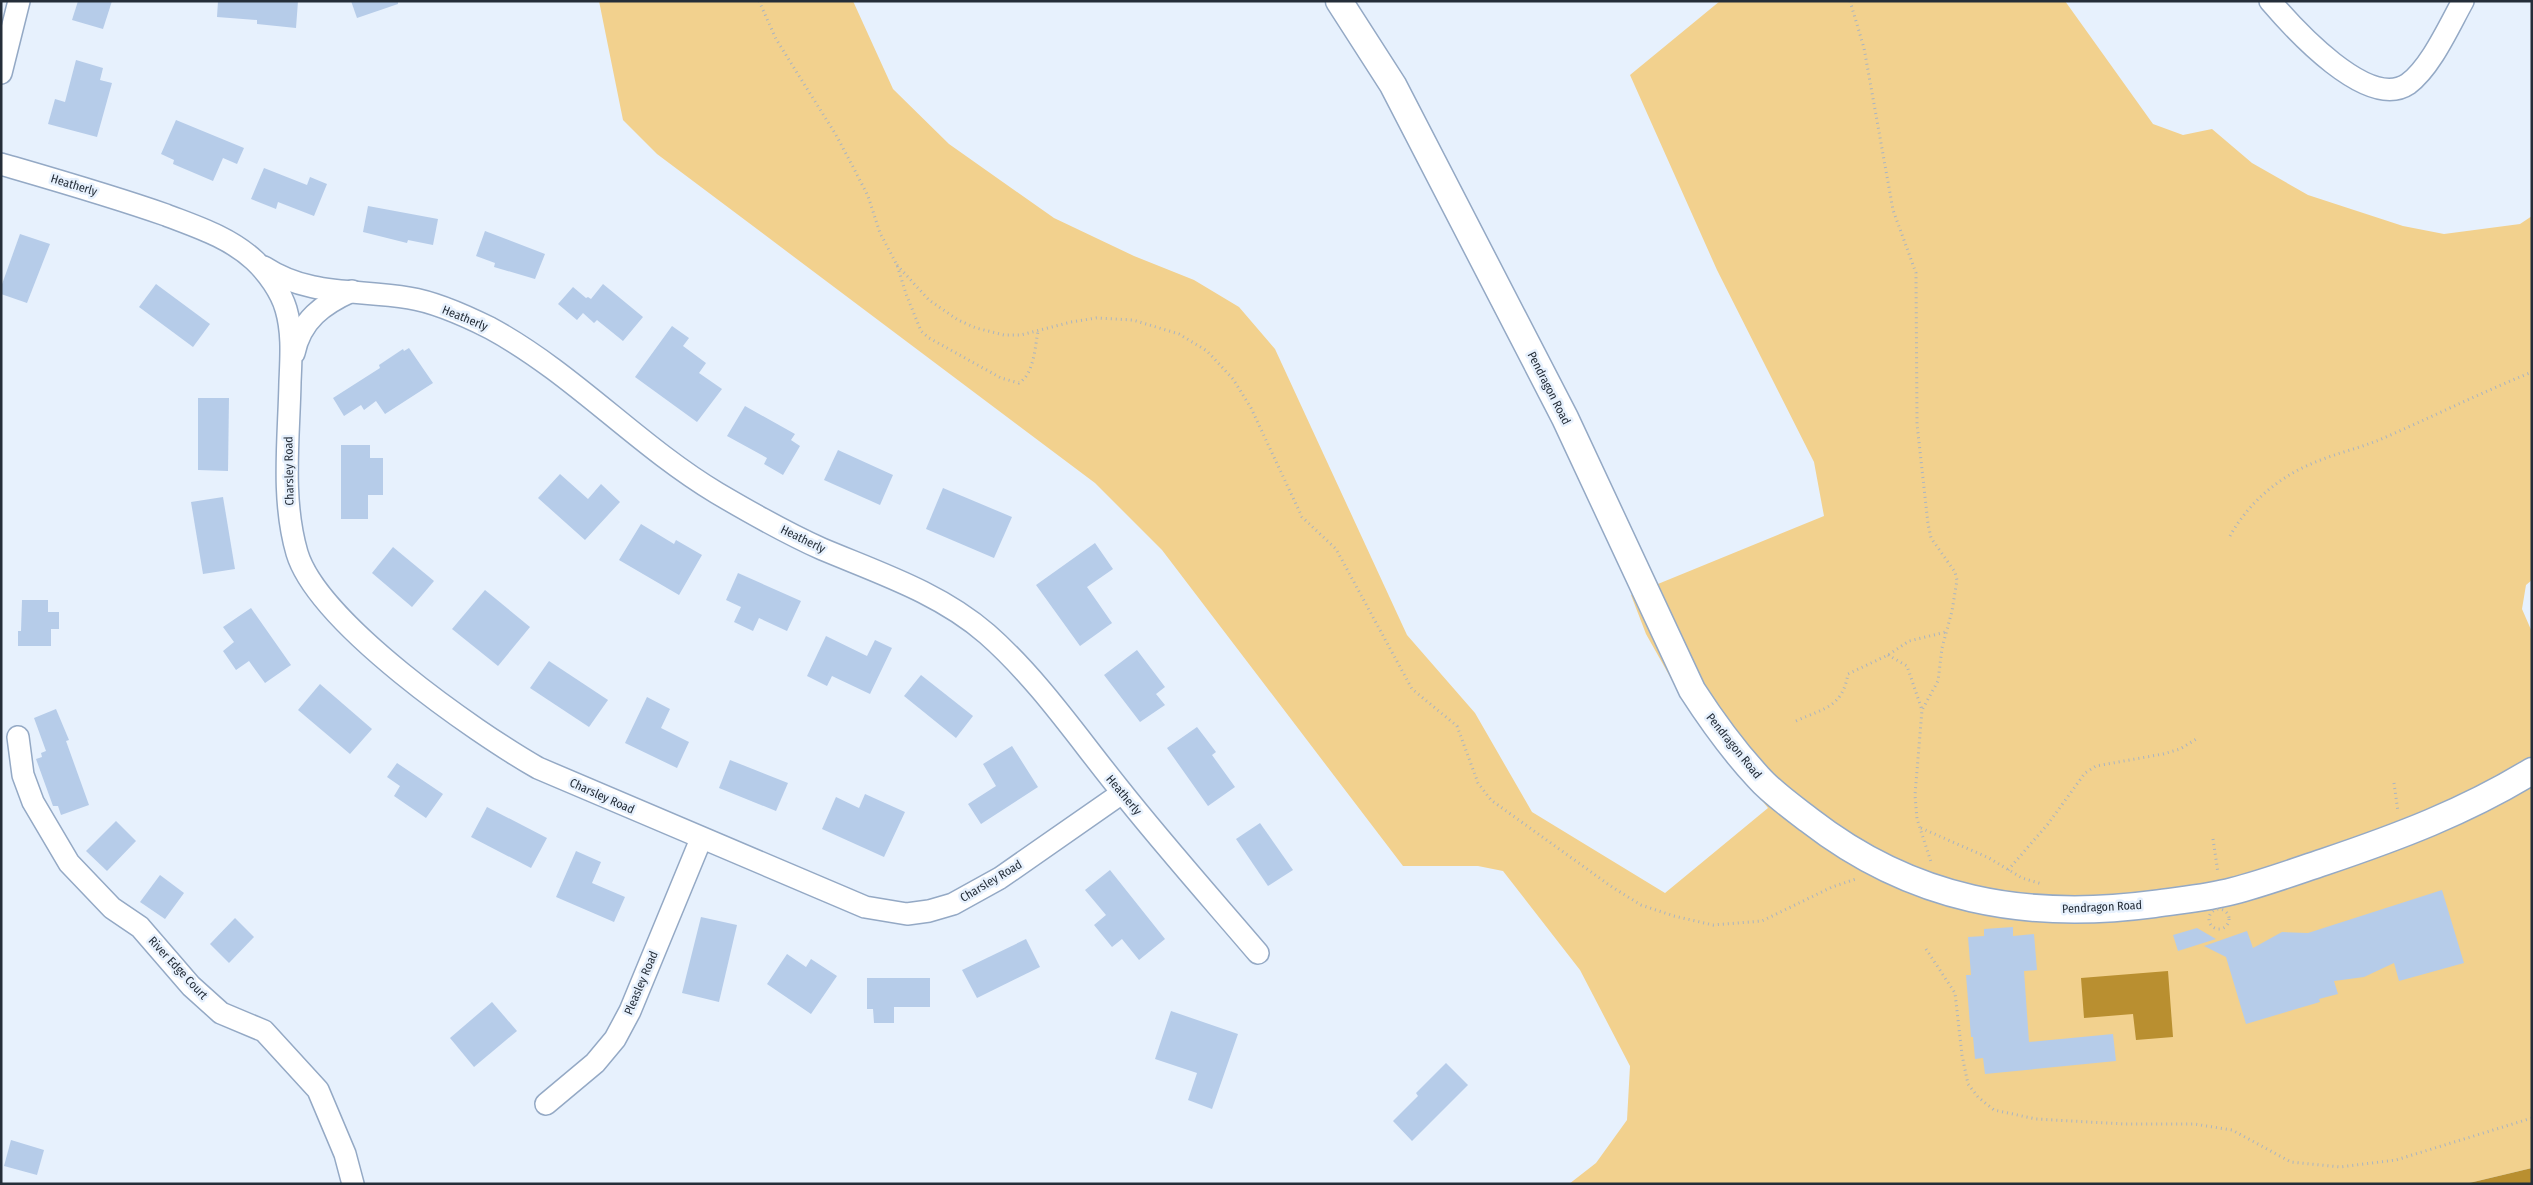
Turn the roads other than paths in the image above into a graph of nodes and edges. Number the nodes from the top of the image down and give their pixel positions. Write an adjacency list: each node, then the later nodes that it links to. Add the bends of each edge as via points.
1 (19, 1): 5 (street)
2 (1339, 1): 11 (street, Pendragon Road, via 1393,85 1565,418 1692,690 1719,732 1759,779 1824,832 1868,860 1940,891 2000,904 2069,910 2132,907 2225,893 2283,876 2406,834 2463,810)
3 (2270, 1): 4 (street, via 2320,52 2370,87 2389,91 2408,84 2427,63)
4 (2463, 1)
5 (1, 72)
6 (1, 164): 7 (street, Heatherly, via 127,201 218,235)
7 (254, 260): 8 (street, Heatherly, via 280,277 300,285); 9 (street, Heatherly, via 276,287 286,310 291,344)
8 (352, 291): 9 (street, via 335,299 307,322 298,335); 12 (street, Heatherly, via 411,298 478,322 512,340 658,453 718,493 819,547 930,595 985,632 1008,653)
9 (290, 372): 13 (street, Charsley Road, via 287,494 292,525 297,554 308,578 330,606 420,687 498,745 538,768)
10 (18, 737): 16 (street, River Edge Court, via 22,775 33,802 69,863 112,908 140,927 197,992 222,1013 264,1031 318,1090 345,1154)
11 (2532, 771)
12 (1122, 793): 13 (street, Charsley Road, via 975,894 929,911 907,914 866,906); 14 (street, Heatherly)
13 (701, 838): 15 (street, Pleasley Road, via 630,1011 615,1038 595,1063)
14 (1258, 953)
15 (546, 1104)
16 (352, 1184)

